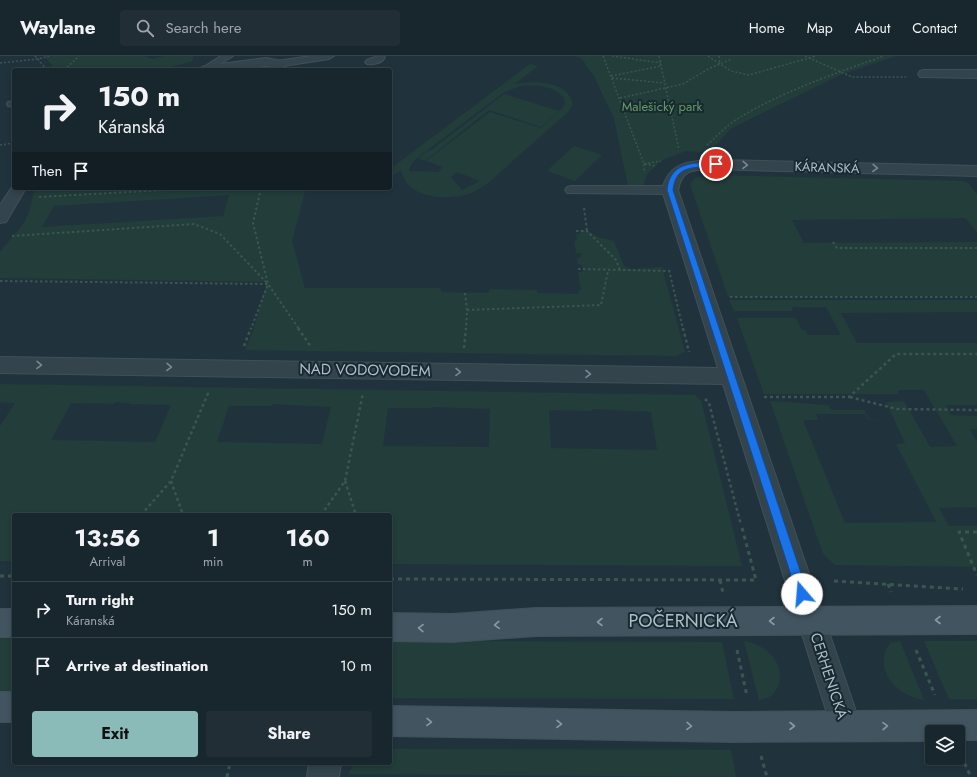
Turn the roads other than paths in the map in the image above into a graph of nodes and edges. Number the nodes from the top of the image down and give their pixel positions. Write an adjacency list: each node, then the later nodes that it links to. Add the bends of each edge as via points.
1 (229, 56): 5 (lane); 7 (lane)
2 (329, 56): 6 (lane)
3 (380, 56): 4 (lane, via 380,59)
4 (370, 62)
5 (252, 64): 6 (street, via 266,62); 8 (street)
6 (278, 67)
7 (208, 68)
8 (221, 68)
9 (977, 74): 10 (street)
10 (918, 75)
11 (977, 171): 13 (street, KÁRANSKÁ, one-way to 11, via 679,164)
12 (576, 190): 13 (lane)
13 (670, 190): 17 (street, CERHENICKÁ)
14 (15, 194): 15 (street)
15 (0, 218)
16 (0, 365): 17 (street, NAD VODOVODEM, one-way to 17, via 695,376)
17 (734, 387): 18 (street, CERHENICKÁ)
18 (811, 620): 19 (street, POČERNICKÁ, one-way to 18); 22 (street, POČERNICKÁ, one-way to 22, via 536,622 452,628); 27 (street, CERHENICKÁ)
19 (977, 620)
20 (0, 623): 21 (street)
21 (12, 623)
22 (392, 627)
23 (0, 706): 24 (street)
24 (12, 707)
25 (392, 721): 27 (street, one-way to 27, via 753,727)
26 (977, 725): 28 (street)
27 (846, 726): 29 (street, one-way to 29)
28 (965, 730)
29 (925, 733)
30 (325, 765): 31 (street)
31 (323, 777)

